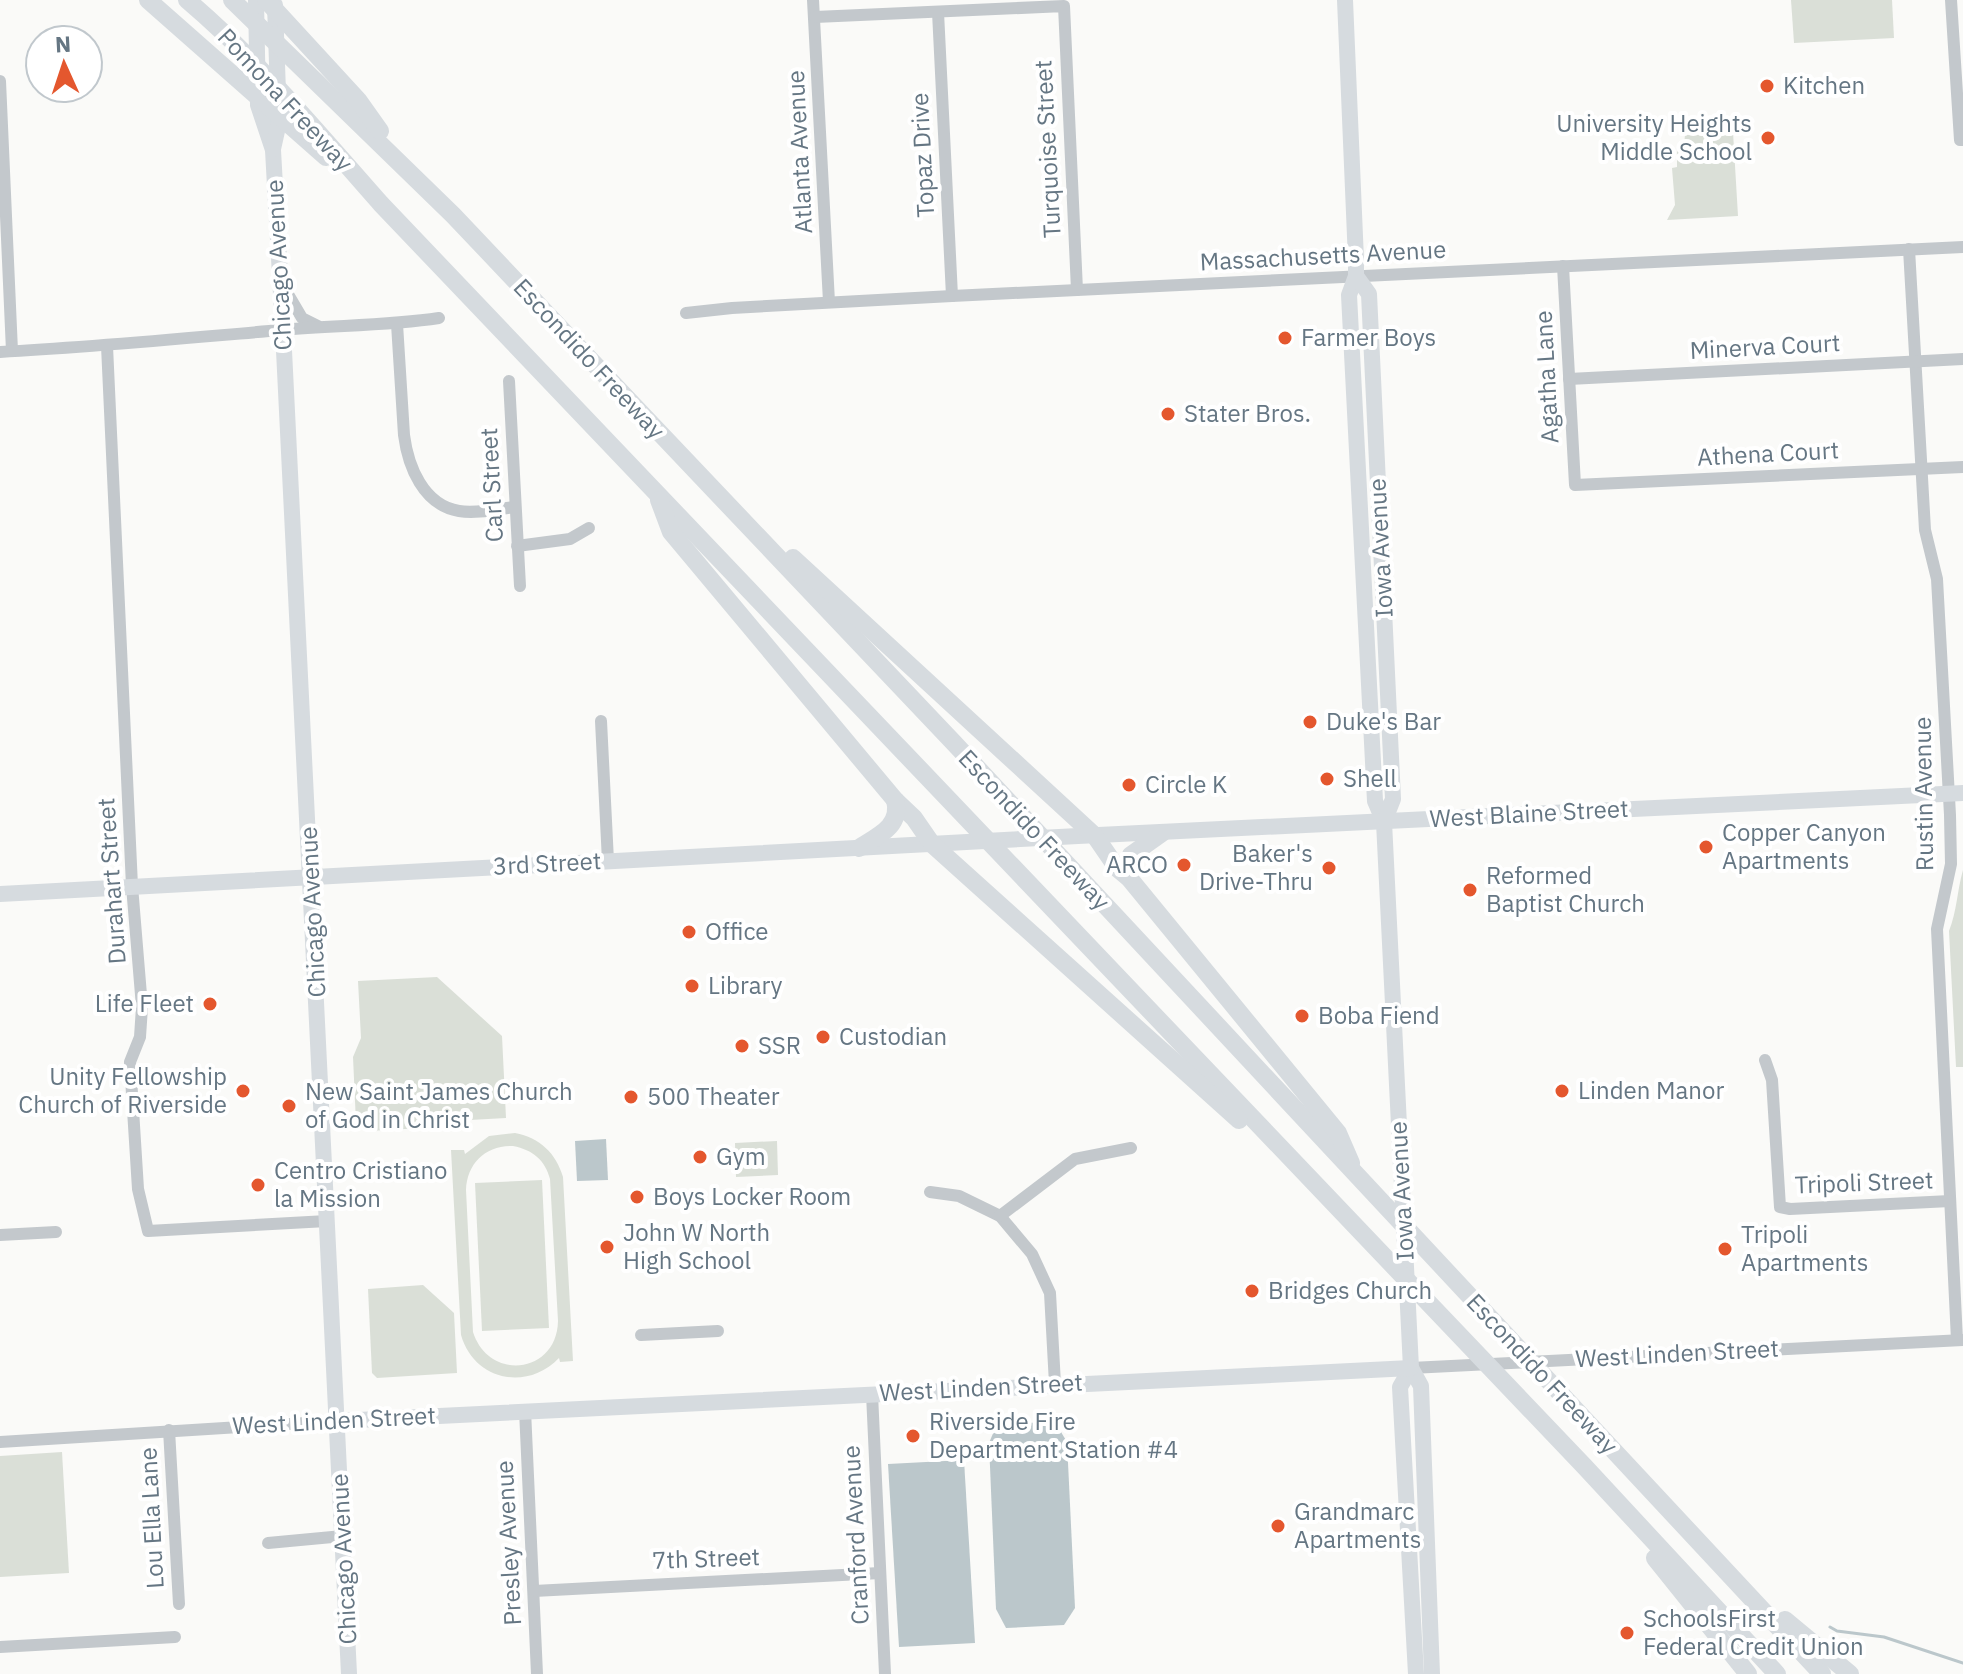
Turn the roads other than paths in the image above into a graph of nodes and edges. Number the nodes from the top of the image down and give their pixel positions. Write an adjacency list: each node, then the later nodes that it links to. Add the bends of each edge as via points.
1 (148, 0): 15 (highway)
2 (187, 0): 15 (highway, Pomona Freeway)
3 (232, 0): 13 (highway)
4 (256, 0): 17 (main road, Chicago Avenue, via 258,105)
5 (266, 0): 13 (highway)
6 (275, 0): 17 (main road, Chicago Avenue, via 279,122)
7 (813, 0): 11 (street, Atlanta Avenue)
8 (1345, 0): 22 (main road, Iowa Avenue)
9 (1951, 0): 12 (street)
10 (938, 12): 11 (street); 24 (street, Turquoise Street, via 1064,6); 25 (street, Topaz Drive)
11 (815, 17): 26 (street, Atlanta Avenue)
12 (1958, 30): 16 (street)
13 (320, 71): 38 (highway, Escondido Freeway, via 358,100 412,175)
14 (0, 81): 33 (street)
15 (298, 122): 18 (highway, Pomona Freeway)
16 (1962, 140)
17 (273, 150): 23 (main road, Chicago Avenue)
18 (381, 204): 42 (highway, Escondido Freeway)
19 (1963, 247): 20 (street, Massachusetts Avenue)
20 (1909, 249): 21 (street, Massachusetts Avenue); 35 (street, Rustin Avenue)
21 (1563, 266): 22 (street, Massachusetts Avenue); 36 (street, Agatha Lane)
22 (1356, 276): 24 (street, Massachusetts Avenue); 50 (main road, Iowa Avenue, via 1349,295 1375,801)
23 (280, 280): 30 (street, via 302,318); 31 (main road, Chicago Avenue)
24 (1077, 290): 25 (street, Massachusetts Avenue)
25 (952, 296): 26 (street, Massachusetts Avenue)
26 (829, 302): 27 (street, Massachusetts Avenue)
27 (686, 313)
28 (439, 318): 29 (street)
29 (397, 324): 30 (street); 43 (street, via 404,435 416,479 433,499 458,511)
30 (321, 328): 31 (street)
31 (283, 330): 32 (street); 56 (main road, Chicago Avenue)
32 (107, 346): 33 (street); 58 (street, Durahart Street)
33 (6, 351)
34 (1963, 359): 35 (street, Minerva Court)
35 (1915, 361): 36 (street, Minerva Court); 40 (street, Rustin Avenue)
36 (1569, 379): 41 (street, Agatha Lane)
37 (509, 381): 43 (street, Carl Street)
38 (681, 457): 52 (highway, via 954,703); 62 (highway, Escondido Freeway)
39 (1963, 467): 40 (street, Athena Court)
40 (1920, 469): 41 (street, Athena Court); 48 (street, Rustin Avenue, via 1925,530 1937,579)
41 (1575, 485)
42 (655, 490): 49 (highway, via 671,532); 64 (highway, Escondido Freeway)
43 (515, 507): 45 (street, Carl Street)
44 (589, 528): 45 (street, via 570,539)
45 (517, 546): 46 (street, Carl Street)
46 (520, 586)
47 (601, 721): 55 (street)
48 (1956, 793): 50 (main road, West Blaine Street); 65 (street, Rustin Avenue, via 1951,864 1937,929)
49 (895, 800): 53 (highway); 54 (highway, via 893,824)
50 (1384, 822): 51 (main road, West Blaine Street); 73 (main road, Iowa Avenue)
51 (1162, 833): 52 (main road, West Blaine Street); 57 (highway, via 1131,855)
52 (1086, 836): 53 (main road, 3rd Street); 57 (highway)
53 (939, 843): 54 (main road, 3rd Street); 64 (highway, via 1110,1006)
54 (859, 848): 55 (main road, 3rd Street)
55 (608, 861): 56 (main road, 3rd Street)
56 (311, 876): 58 (main road, 3rd Street); 67 (main road, Chicago Avenue)
57 (1129, 878): 62 (highway, via 1338,1133)
58 (132, 886): 59 (main road, 3rd Street); 67 (street, Durahart Street, via 142,1007 140,1037 130,1062 138,1189 148,1231)
59 (0, 894)
60 (1765, 1060): 65 (street, Tripoli Street, via 1772,1080 1780,1207)
61 (1131, 1148): 66 (street, via 1075,1159)
62 (1358, 1179): 83 (highway, Escondido Freeway)
63 (930, 1192): 66 (street, via 959,1196)
64 (1330, 1200): 80 (highway, Escondido Freeway)
65 (1950, 1201): 72 (street, Rustin Avenue)
66 (1000, 1216): 74 (street, via 1032,1254 1047,1283)
67 (327, 1221): 77 (main road, Chicago Avenue)
68 (56, 1232): 69 (street)
69 (0, 1235)
70 (718, 1331): 71 (street)
71 (641, 1335)
72 (1960, 1340): 73 (street, West Linden Street)
73 (1411, 1368): 74 (main road, West Linden Street); 92 (main road, Iowa Avenue, via 1400,1387); 93 (main road, Iowa Avenue, via 1421,1386)
74 (1055, 1384): 75 (main road, West Linden Street)
75 (872, 1394): 76 (main road, West Linden Street); 84 (street, Cranford Avenue)
76 (525, 1410): 77 (main road, West Linden Street); 85 (street, Presley Avenue)
77 (338, 1421): 78 (street, West Linden Street); 81 (main road, Chicago Avenue)
78 (169, 1430): 79 (street, West Linden Street); 86 (street, Lou Ella Lane)
79 (0, 1442)
80 (1585, 1467): 94 (highway); 95 (highway, Escondido Freeway)
81 (343, 1536): 82 (street); 89 (main road, Chicago Avenue)
82 (268, 1543)
83 (1725, 1570): 96 (highway, Escondido Freeway); 97 (highway)
84 (880, 1573): 85 (street, 7th Street); 91 (street, Cranford Avenue)
85 (534, 1591): 90 (street, Presley Avenue)
86 (179, 1604)
87 (175, 1637): 88 (street)
88 (0, 1647)
89 (349, 1674)
90 (537, 1674)
91 (885, 1674)
92 (1416, 1674)
93 (1432, 1674)
94 (1748, 1674)
95 (1777, 1674)
96 (1822, 1674)
97 (1850, 1674)

